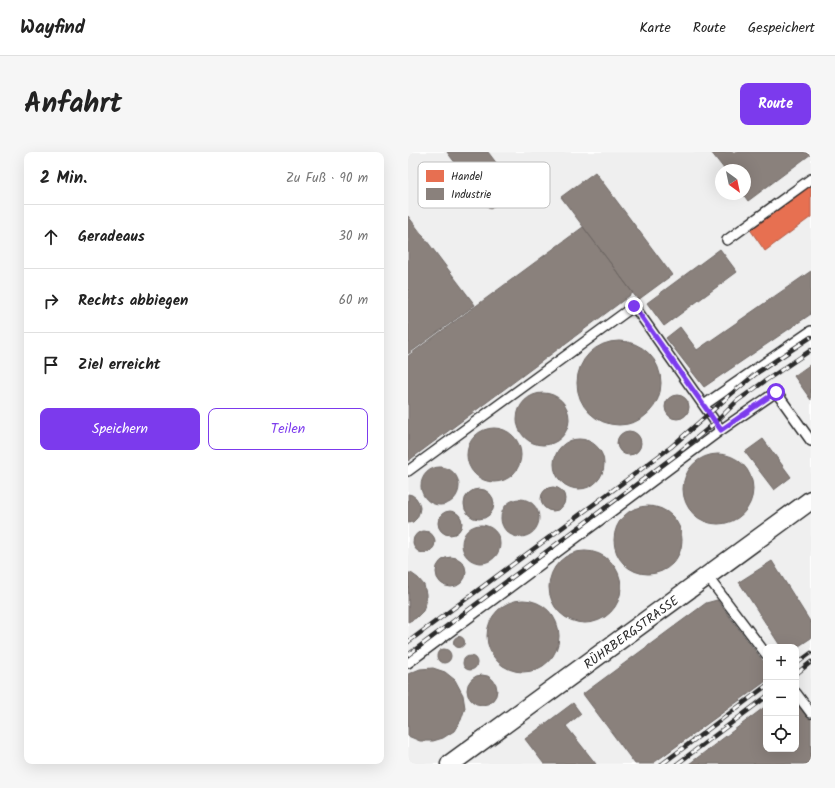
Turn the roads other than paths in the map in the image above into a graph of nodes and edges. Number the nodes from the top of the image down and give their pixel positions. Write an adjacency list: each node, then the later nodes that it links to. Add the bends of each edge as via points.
1 (811, 179): 2 (lane)
2 (727, 240)
3 (811, 331): 4 (lane)
4 (704, 406): 5 (lane); 7 (lane, via 634,306)
5 (721, 430): 6 (lane, via 776,392); 11 (lane)
6 (811, 441)
7 (408, 471)
8 (811, 500): 9 (street, RÜHRBERGSTRASSE)
9 (707, 576): 10 (lane); 14 (street, RÜHRBERGSTRASSE)
10 (763, 650)
11 (408, 663)
12 (799, 697): 13 (lane)
13 (811, 713)
14 (450, 764)

